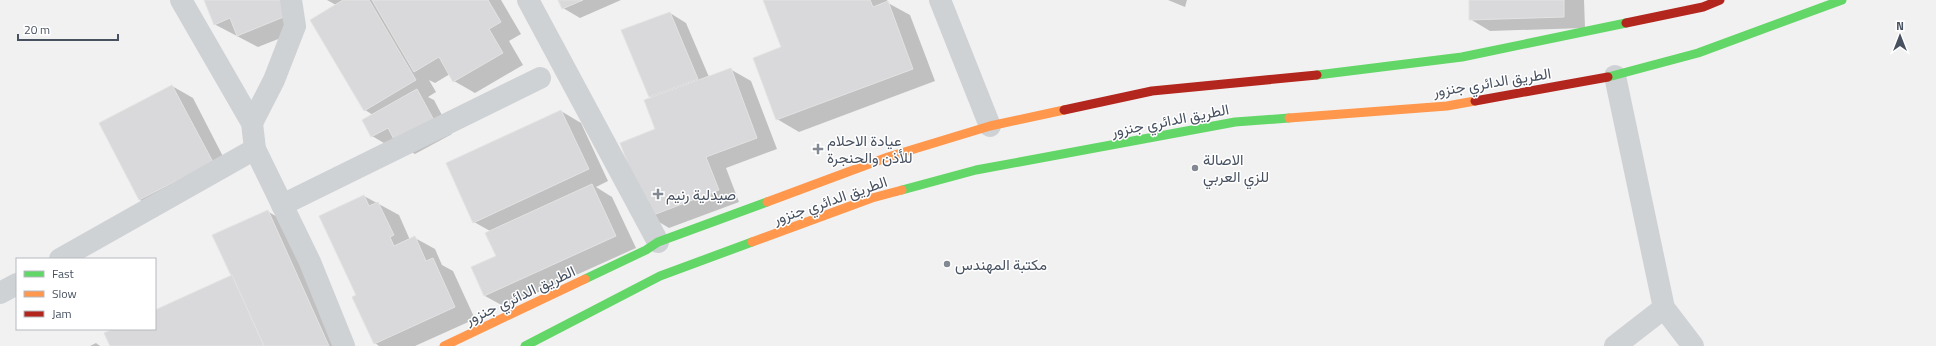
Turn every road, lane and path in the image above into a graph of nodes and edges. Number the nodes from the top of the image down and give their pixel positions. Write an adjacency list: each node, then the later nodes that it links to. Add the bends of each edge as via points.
1 (181, 0): 9 (street)
2 (291, 0): 9 (street, via 295,26 274,80)
3 (528, 0): 13 (street)
4 (940, 0): 10 (street)
5 (1720, 0): 10 (main road, الطريق الدائري جنزور, via 1703,7 1462,57 1305,77 1152,91)
6 (1842, 0): 7 (main road, الطريق الدائري جنزور, via 1698,53)
7 (1615, 76): 17 (street); 20 (main road, الطريق الدائري جنزور, via 1446,106 1235,122 976,170 872,198 660,276)
8 (540, 78): 12 (street)
9 (252, 123): 11 (street)
10 (990, 126): 13 (main road, الطريق الدائري جنزور, via 888,156)
11 (255, 149): 12 (street); 14 (street)
12 (282, 205): 18 (street, via 310,262)
13 (658, 242): 19 (main road, الطريق الدائري جنزور)
14 (62, 258)
15 (16, 285): 16 (street)
16 (0, 293)
17 (1664, 308): 21 (street); 22 (street)
18 (344, 346)
19 (444, 346)
20 (525, 346)
21 (1615, 346)
22 (1693, 346)

